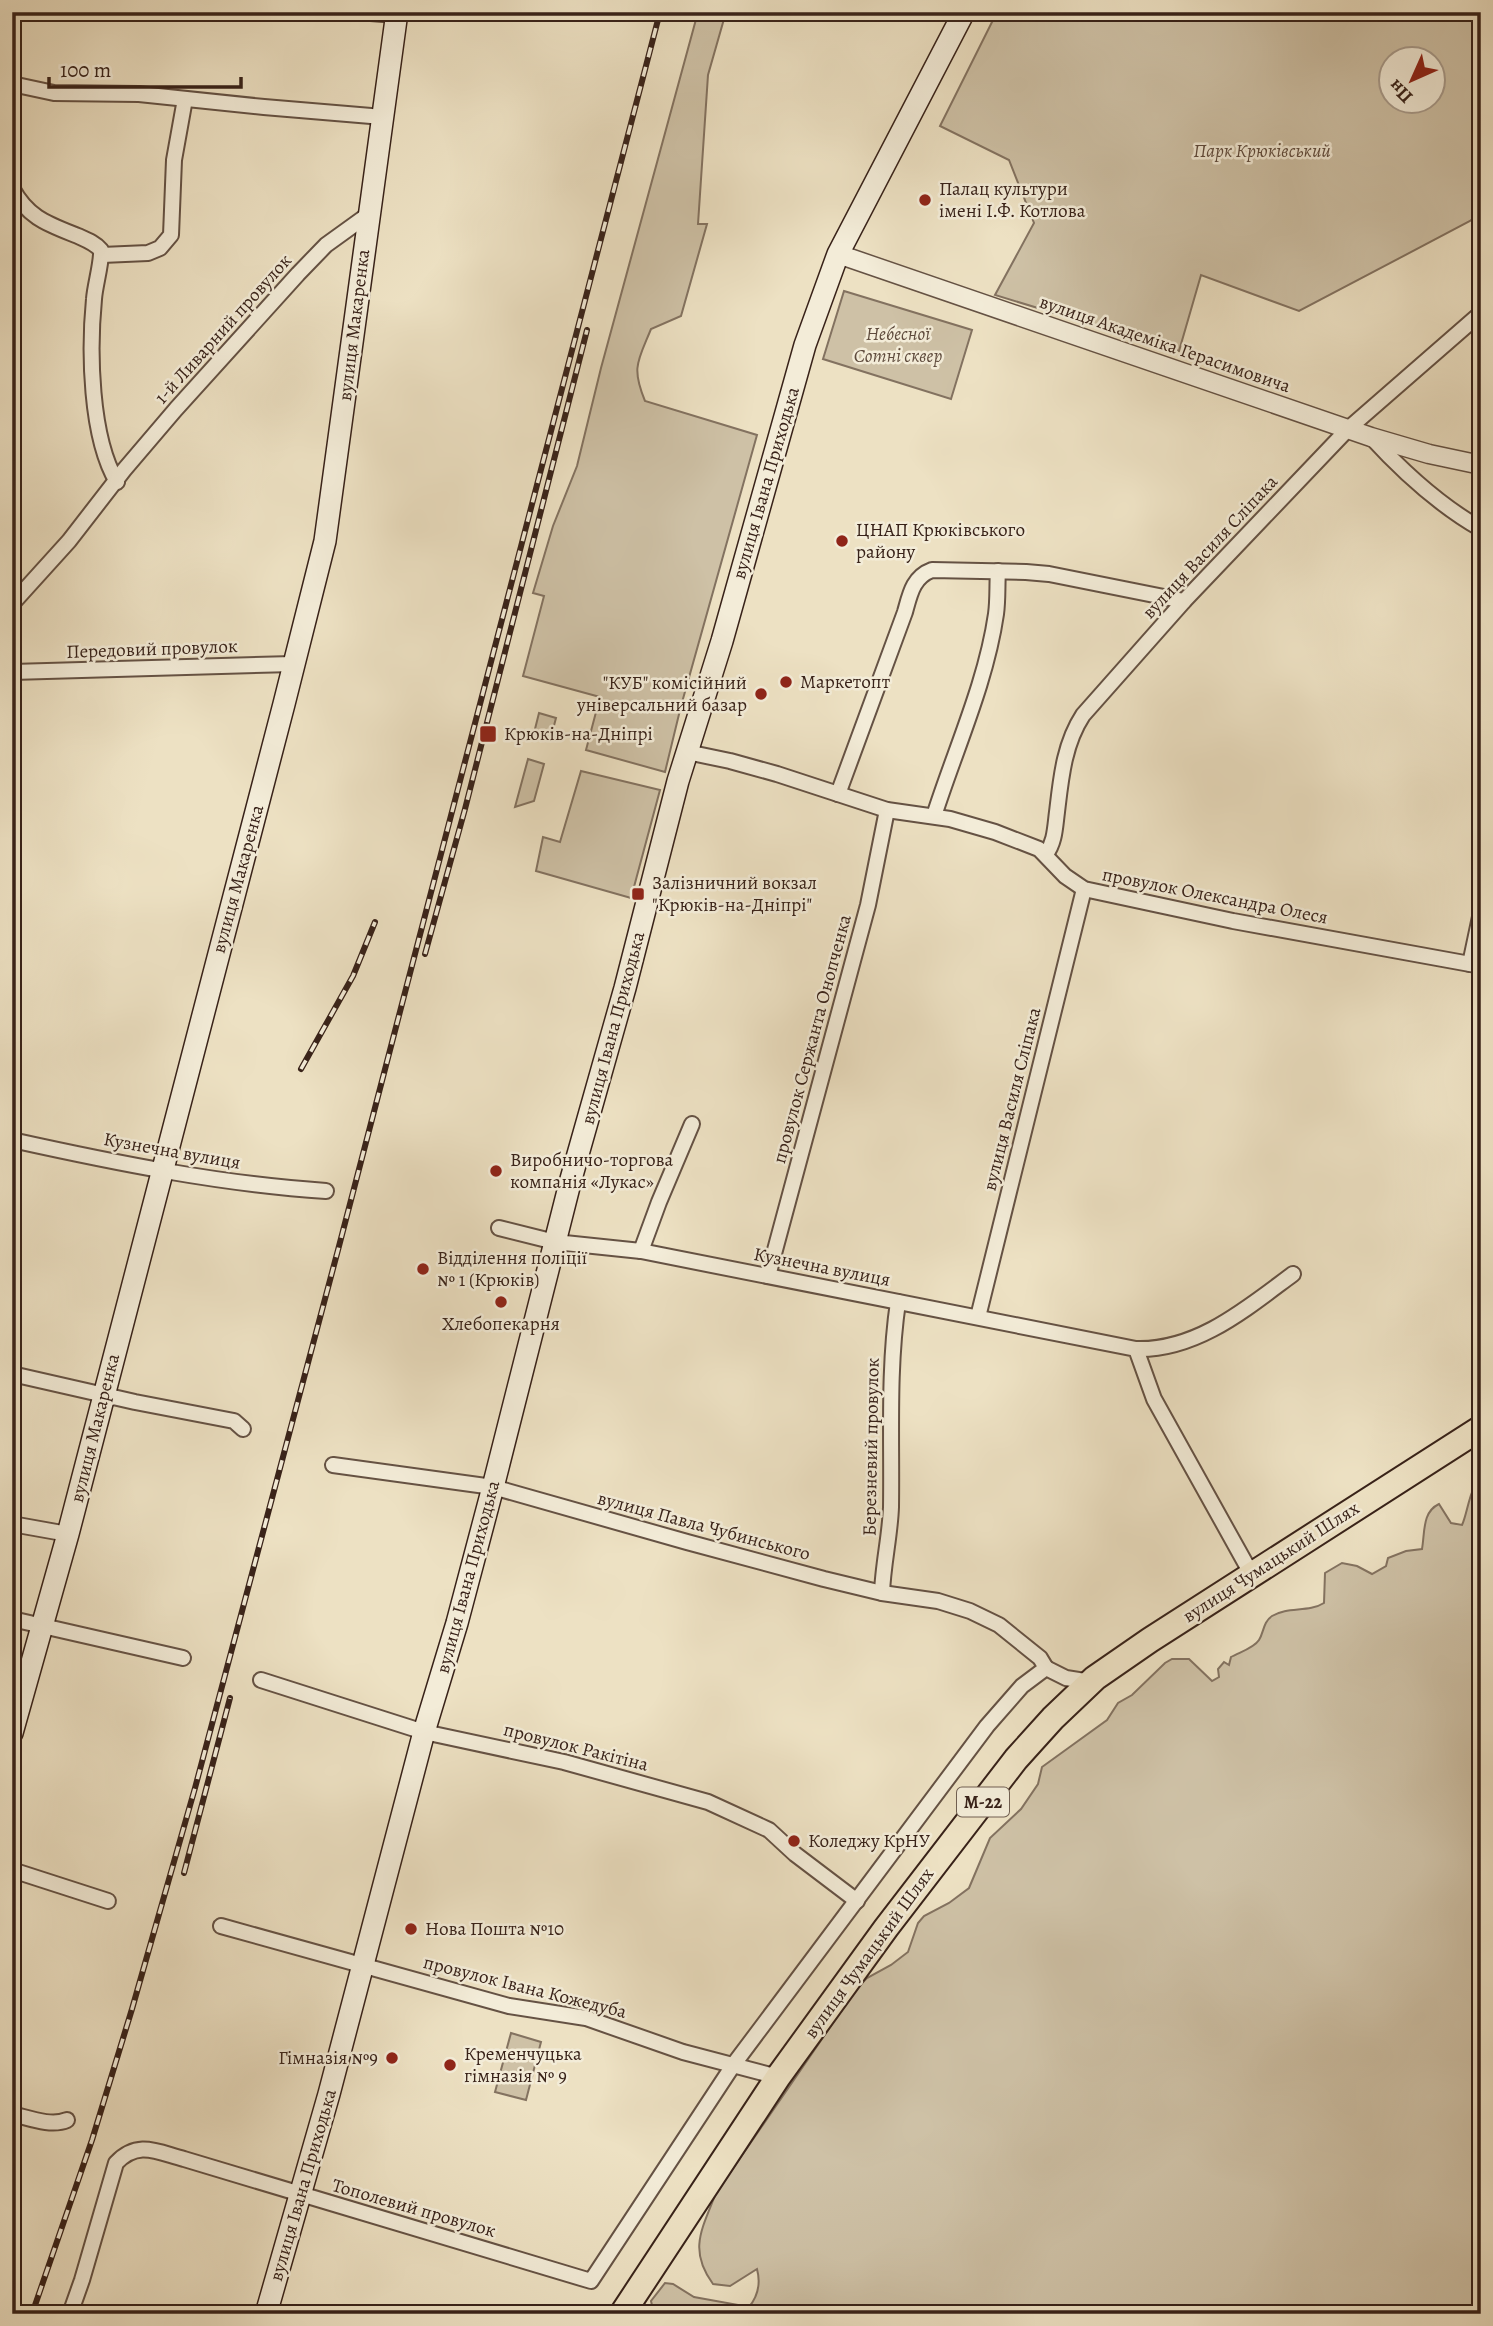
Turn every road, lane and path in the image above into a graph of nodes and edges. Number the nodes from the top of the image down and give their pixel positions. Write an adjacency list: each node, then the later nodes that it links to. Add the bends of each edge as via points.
1 (358, 12): 3 (street)
2 (964, 12): 9 (main road, вулиця Івана Приходька)
3 (397, 14): 6 (main road, вулиця Макаренка)
4 (12, 84): 5 (street, via 54,93)
5 (186, 99): 6 (street); 10 (street, via 174,160 167,243 148,253)
6 (383, 117): 8 (main road, вулиця Макаренка)
7 (12, 188): 10 (street, via 27,211 92,242)
8 (369, 214): 15 (street, 1-й Ливарний провулок, via 326,244 176,409); 20 (main road, вулиця Макаренка, via 325,541)
9 (838, 254): 12 (street, вулиця Академіка Герасимовича); 22 (main road, вулиця Івана Приходька, via 805,345)
10 (102, 256): 15 (street, via 95,280 93,382 103,452)
11 (1481, 313): 12 (street, вулиця Василя Сліпака)
12 (1348, 429): 13 (street, вулиця Академіка Герасимовича); 18 (street, вулиця Василя Сліпака)
13 (1371, 437): 14 (street, вулиця Академіка Герасимовича); 16 (street, via 1431,494)
14 (1481, 465)
15 (117, 482): 19 (street, 1-й Ливарний провулок)
16 (1481, 529)
17 (998, 571): 18 (street, via 1049,574); 23 (street, via 932,570 914,585); 25 (street, via 992,639)
18 (1184, 601): 26 (street, вулиця Василя Сліпака, via 1073,731 1054,837)
19 (12, 604)
20 (293, 664): 21 (street, Передовий провулок); 32 (main road, вулиця Макаренка)
21 (12, 672)
22 (687, 752): 23 (street, провулок Олександра Олеся); 35 (main road, вулиця Івана Приходька)
23 (838, 794): 24 (street, провулок Олександра Олеся)
24 (887, 810): 25 (street, провулок Олександра Олеся); 38 (street, провулок Сержанта Онопченка, via 868,905)
25 (934, 816): 26 (street, провулок Олександра Олеся, via 995,832)
26 (1046, 854): 27 (street, провулок Олександра Олеся)
27 (1084, 889): 29 (street, провулок Олександра Олеся); 40 (street, вулиця Василя Сліпака)
28 (1481, 912): 29 (street, провулок Олександра Олеся)
29 (1475, 965)
30 (692, 1124): 36 (street)
31 (12, 1140): 32 (street, Кузнечна вулиця)
32 (161, 1172): 33 (street, Кузнечна вулиця); 43 (main road, вулиця Макаренка)
33 (327, 1191)
34 (499, 1228): 35 (street, Кузнечна вулиця)
35 (555, 1242): 36 (street, Кузнечна вулиця); 47 (main road, вулиця Івана Приходька)
36 (641, 1251): 38 (street, Кузнечна вулиця)
37 (1293, 1274): 41 (street, Кузнечна вулиця, via 1208,1332 1171,1346)
38 (768, 1276): 39 (street, Кузнечна вулиця)
39 (898, 1302): 40 (street, Кузнечна вулиця); 51 (street, Березневий провулок, via 891,1367 891,1509)
40 (978, 1317): 41 (street, Кузнечна вулиця)
41 (1136, 1349): 50 (street, via 1154,1399)
42 (12, 1374): 43 (street)
43 (104, 1395): 45 (street, via 234,1421); 49 (main road, вулиця Макаренка)
44 (1481, 1428): 50 (highway, вулиця Чумацький Шлях / М-22)
45 (243, 1429)
46 (333, 1465): 47 (street, вулиця Павла Чубинського)
47 (494, 1487): 51 (street, вулиця Павла Чубинського); 58 (main road, вулиця Івана Приходька)
48 (12, 1524): 49 (street)
49 (68, 1534): 53 (main road, вулиця Макаренка)
50 (1252, 1575): 57 (highway, вулиця Чумацький Шлях / М-22)
51 (882, 1593): 55 (street, вулиця Павла Чубинського, via 970,1611 999,1625)
52 (12, 1619): 53 (street)
53 (43, 1628): 54 (street); 59 (main road, вулиця Макаренка)
54 (183, 1658)
55 (1046, 1668): 57 (street, via 1066,1678); 62 (street, via 1022,1686 987,1726)
56 (261, 1680): 58 (street, провулок Ракітіна)
57 (1091, 1682): 66 (highway, вулиця Чумацький Шлях / М-22, via 1016,1759)
58 (424, 1732): 62 (street, провулок Ракітіна, via 576,1765 720,1806 769,1830); 64 (main road, вулиця Івана Приходька)
59 (12, 1733)
60 (12, 1870): 61 (street)
61 (108, 1900)
62 (857, 1901): 65 (street)
63 (221, 1926): 64 (street, провулок Івана Кожедуба)
64 (363, 1965): 65 (street, провулок Івана Кожедуба, via 509,2006 586,2018 683,2052); 69 (main road, вулиця Івана Приходька)
65 (734, 2064): 66 (street, провулок Івана Кожедуба); 69 (street, Тополевий провулок, via 591,2281)
66 (778, 2077): 72 (highway, вулиця Чумацький Шлях / М-22)
67 (12, 2114): 68 (street, via 48,2122)
68 (67, 2120)
69 (300, 2195): 70 (street, Тополевий провулок, via 146,2149 126,2153 116,2163); 71 (main road, вулиця Івана Приходька)
70 (69, 2314)
71 (266, 2314)
72 (622, 2314)

